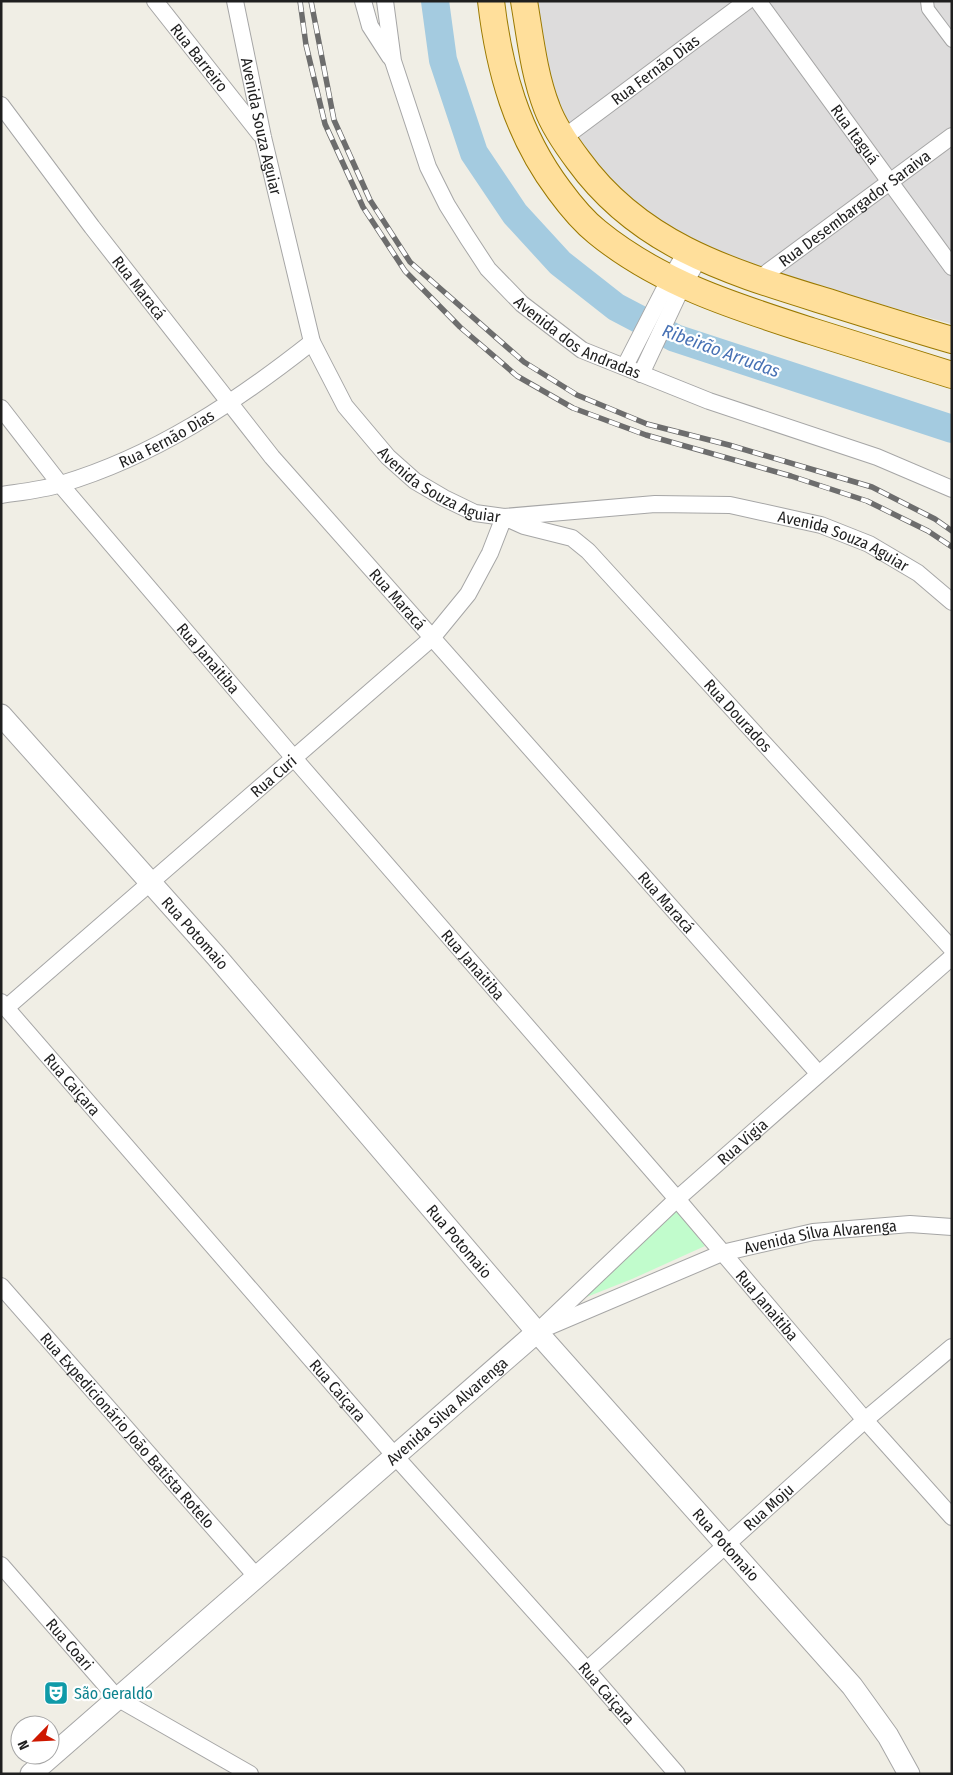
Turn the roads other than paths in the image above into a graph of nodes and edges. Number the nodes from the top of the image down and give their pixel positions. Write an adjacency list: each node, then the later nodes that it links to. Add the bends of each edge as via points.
1 (155, 1): 14 (street, Rua Barreiro)
2 (235, 1): 14 (street, Avenida Souza Aguiar)
3 (363, 1): 11 (street, via 370,26)
4 (385, 1): 11 (street, Avenida dos Andradas)
5 (492, 1): 20 (main road, via 496,38 515,110 548,175 596,232)
6 (524, 1): 15 (main road, via 537,73 547,108)
7 (748, 1): 15 (street, Rua Fernão Dias)
8 (758, 1): 16 (street, Rua Itaguá)
9 (927, 1): 10 (street, via 928,10)
10 (952, 42)
11 (393, 61): 23 (street, Avenida dos Andradas, via 428,167 447,205 488,268 522,304 582,350)
12 (1, 105): 26 (street, Rua Maracá)
13 (952, 136): 16 (street, Rua Desembargador Saraiva)
14 (263, 137): 22 (street, Avenida Souza Aguiar)
15 (562, 138): 17 (main road, via 616,205 653,233)
16 (890, 182): 18 (street, Rua Itaguá); 19 (street, Rua Desembargador Saraiva)
17 (692, 255): 19 (main road); 20 (street)
18 (952, 267)
19 (757, 280): 21 (main road)
20 (674, 287): 23 (street); 24 (street); 25 (main road)
21 (952, 340)
22 (312, 342): 26 (street, Rua Fernão Dias); 31 (street, Avenida Souza Aguiar, via 346,406 388,457 415,481 444,498 475,513)
23 (628, 360): 24 (street, Avenida dos Andradas)
24 (644, 368): 29 (street, Avenida dos Andradas, via 709,401 877,457)
25 (952, 375)
26 (229, 402): 28 (street, Rua Fernão Dias, via 148,451); 33 (street, Rua Maracá, via 315,507)
27 (1, 408): 28 (street, Rua Janaitiba)
28 (60, 484): 30 (street, Rua Fernão Dias); 35 (street, Rua Janaitiba)
29 (952, 489)
30 (1, 495)
31 (504, 516): 32 (street, Avenida Souza Aguiar, via 655,504 730,505 821,525 869,544 918,573); 33 (street, Rua Curi, via 490,554 468,594); 37 (street, Rua Dourados, via 524,526 572,538 588,551)
32 (952, 602)
33 (432, 638): 35 (street, Rua Curi); 41 (street, Rua Maracá)
34 (1, 714): 36 (street, Rua Potomaio)
35 (293, 757): 36 (street, Rua Curi); 42 (street, Rua Janaitiba)
36 (151, 883): 39 (street, Rua Curi); 46 (street, Rua Potomaio)
37 (952, 950)
38 (952, 957): 41 (street, Rua Vigia)
39 (3, 1006): 40 (street); 49 (street, Rua Caiçara)
40 (1, 1024)
41 (818, 1073): 42 (street, Rua Vigia)
42 (677, 1199): 44 (street, Rua Janaitiba); 46 (street, Rua Vigia)
43 (952, 1227): 44 (street, Avenida Silva Alvarenga, via 910,1224 833,1230)
44 (722, 1253): 46 (street, Avenida Silva Alvarenga); 48 (street, Rua Janaitiba)
45 (1, 1286): 53 (street, Rua Expedicionário João Batista Rotelo)
46 (537, 1332): 49 (street, Avenida Silva Alvarenga); 51 (street, Rua Potomaio)
47 (952, 1347): 48 (street, Rua Moju)
48 (865, 1420): 50 (street, Rua Janaitiba); 51 (street, Rua Moju)
49 (395, 1456): 53 (street, Avenida Silva Alvarenga); 54 (street, Rua Caiçara)
50 (952, 1517)
51 (728, 1544): 54 (street, Rua Moju); 59 (street, Rua Potomaio, via 852,1686 888,1736)
52 (1, 1565): 55 (street, Rua Coari)
53 (256, 1576): 55 (street, Avenida Silva Alvarenga)
54 (587, 1670): 58 (street, Rua Caiçara)
55 (117, 1698): 56 (street, Avenida Silva Alvarenga); 57 (street, Rua Coari)
56 (31, 1774)
57 (250, 1774)
58 (677, 1774)
59 (909, 1774)

